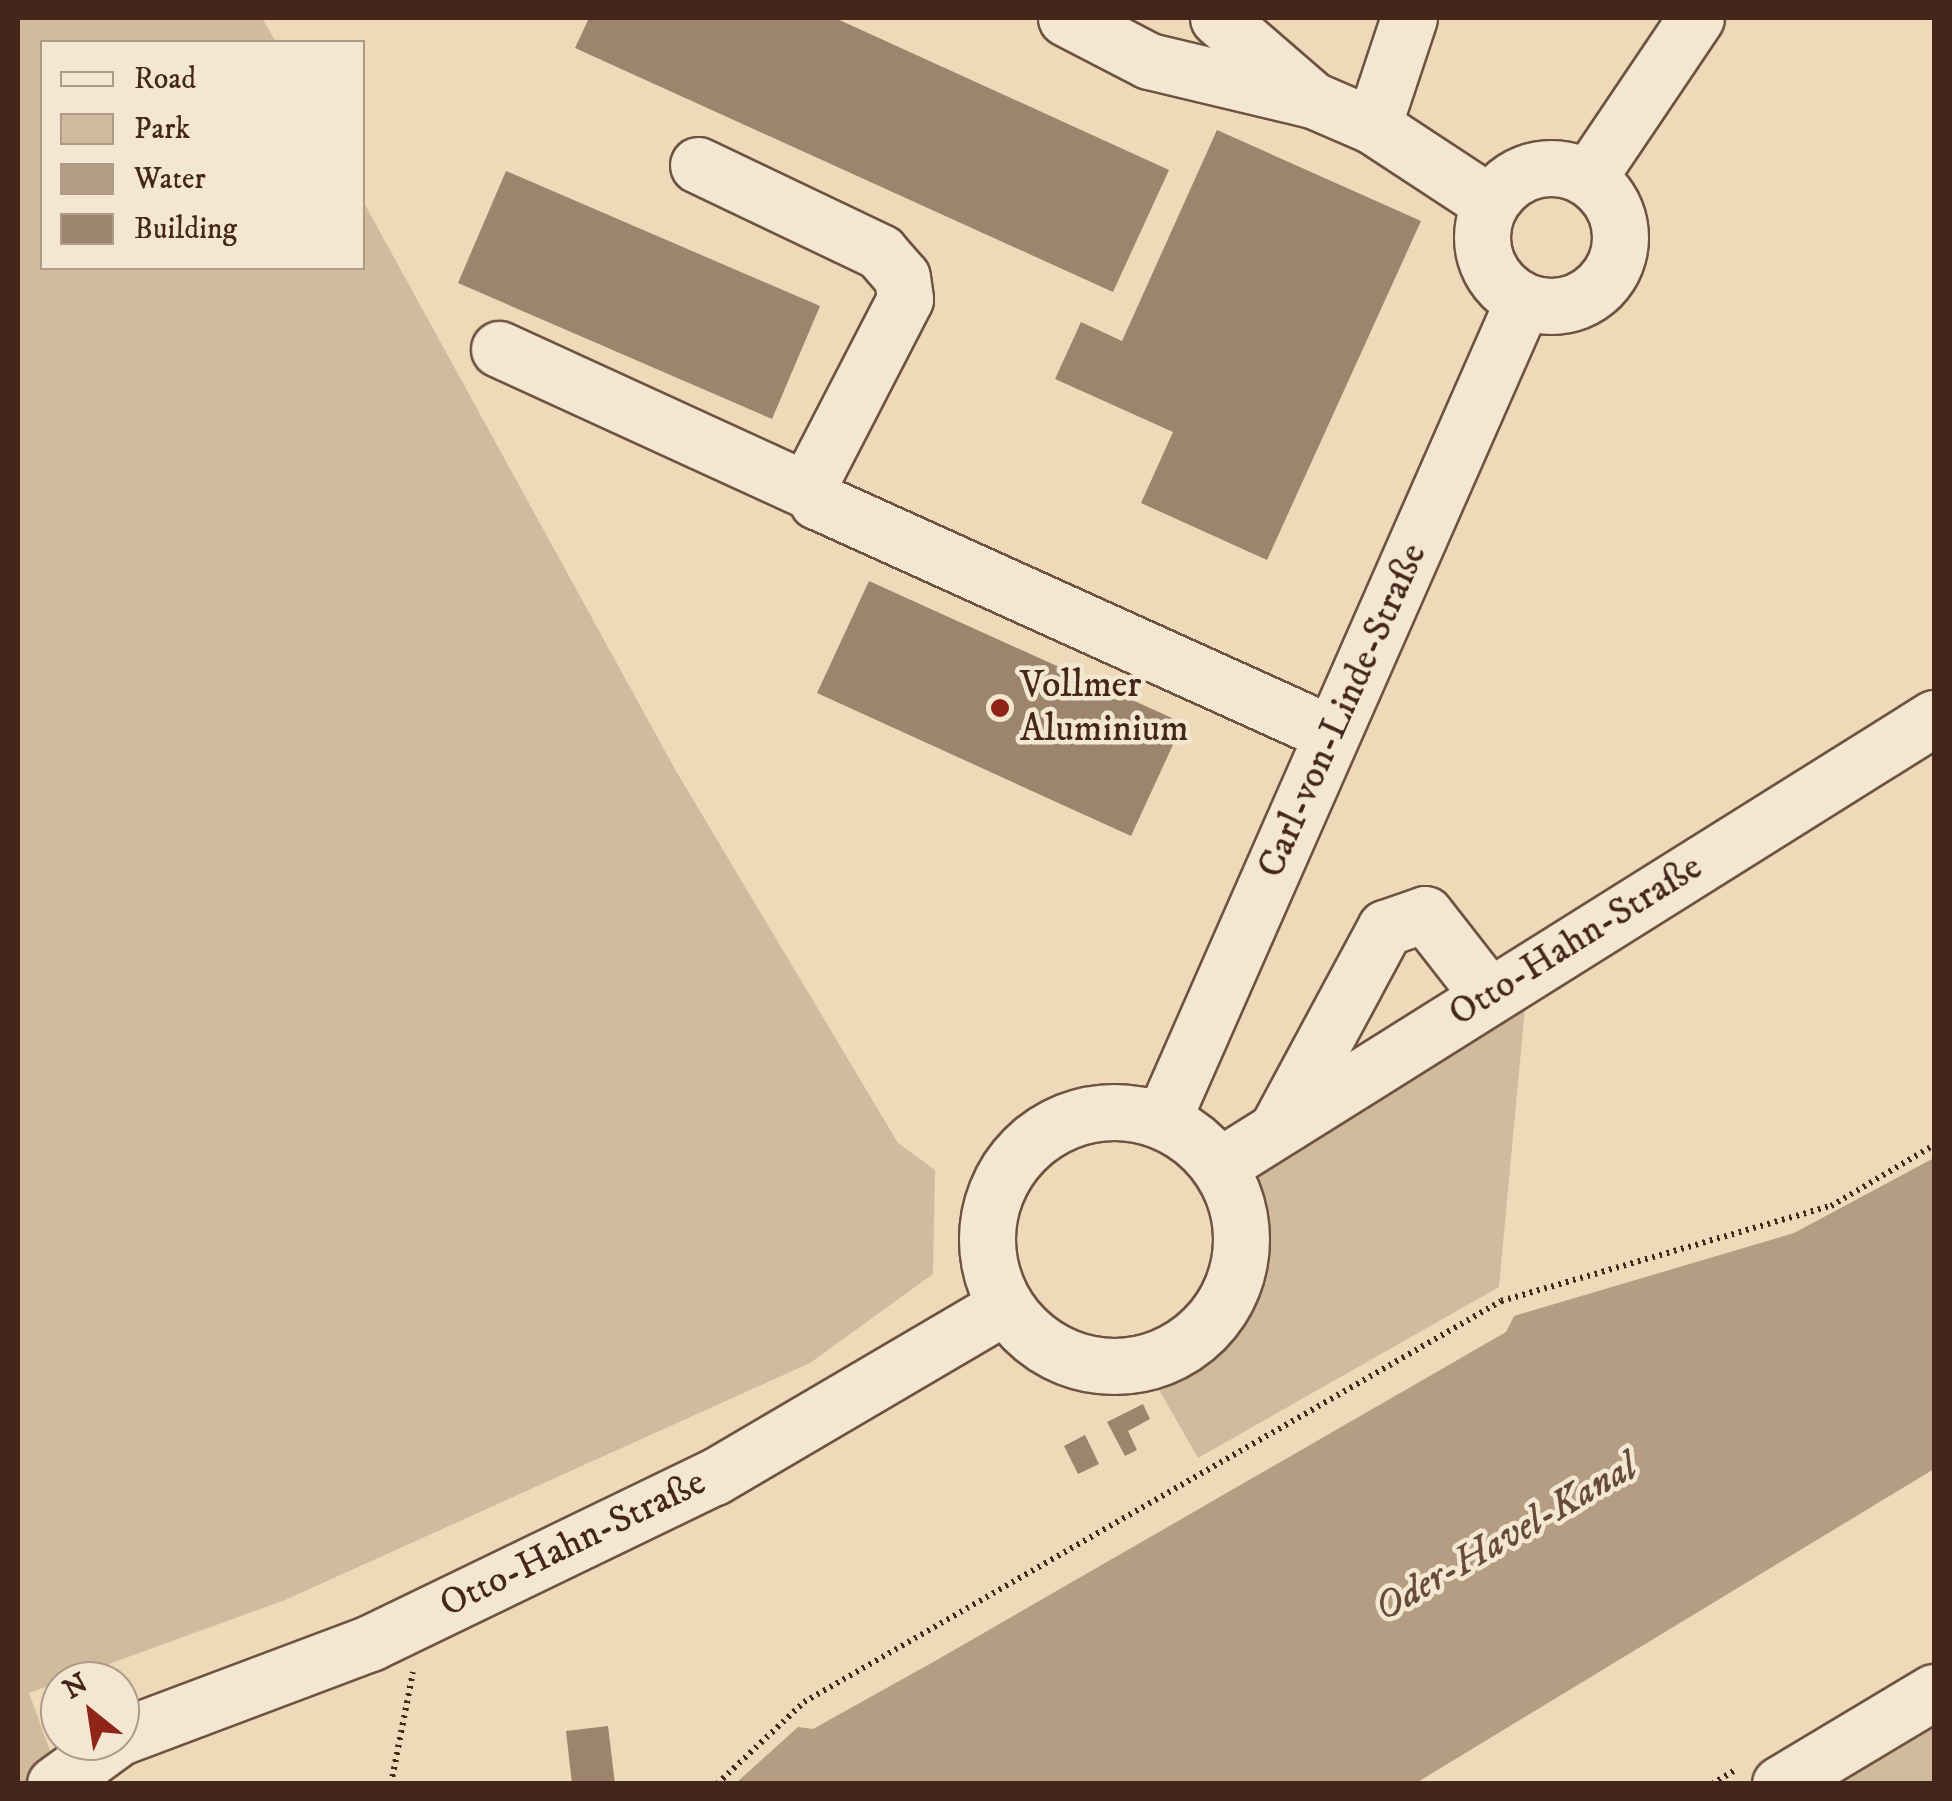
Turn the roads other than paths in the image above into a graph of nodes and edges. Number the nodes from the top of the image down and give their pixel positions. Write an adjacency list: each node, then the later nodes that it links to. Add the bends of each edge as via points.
1 (1066, 18): 6 (street)
2 (1182, 18): 6 (street)
3 (1218, 18): 7 (street)
4 (1409, 18): 8 (street)
5 (1696, 18): 10 (street)
6 (1149, 60): 7 (street)
7 (1314, 100): 8 (street)
8 (1373, 126): 11 (street)
9 (698, 165): 14 (street, via 880,252 902,277 905,298)
10 (1588, 178): 11 (street, via 1536,169); 12 (street, via 1616,212 1612,269 1569,304)
11 (1490, 204): 12 (street, via 1483,254)
12 (1522, 300): 16 (street, Carl-von-Linde-Straße)
13 (499, 349): 14 (street)
14 (812, 492): 16 (street)
15 (1934, 718): 17 (street, Otto-Hahn-Straße)
16 (1332, 734): 18 (street, Carl-von-Linde-Straße)
17 (1489, 996): 19 (street, Otto-Hahn-Straße); 19 (street, via 1426,914 1384,928)
18 (1162, 1120): 20 (street); 21 (street, via 1084,1115 1016,1156 986,1229)
19 (1277, 1129): 20 (street, Otto-Hahn-Straße)
20 (1219, 1166): 21 (street, via 1236,1203 1236,1270 1214,1319 1184,1346 1146,1363 1066,1358)
21 (1005, 1306): 23 (street, Otto-Hahn-Straße, via 714,1477 387,1634)
22 (1934, 1692): 26 (street)
23 (140, 1730)
24 (87, 1761): 25 (street, Otto-Hahn-Straße)
25 (55, 1784)
26 (1780, 1784)

